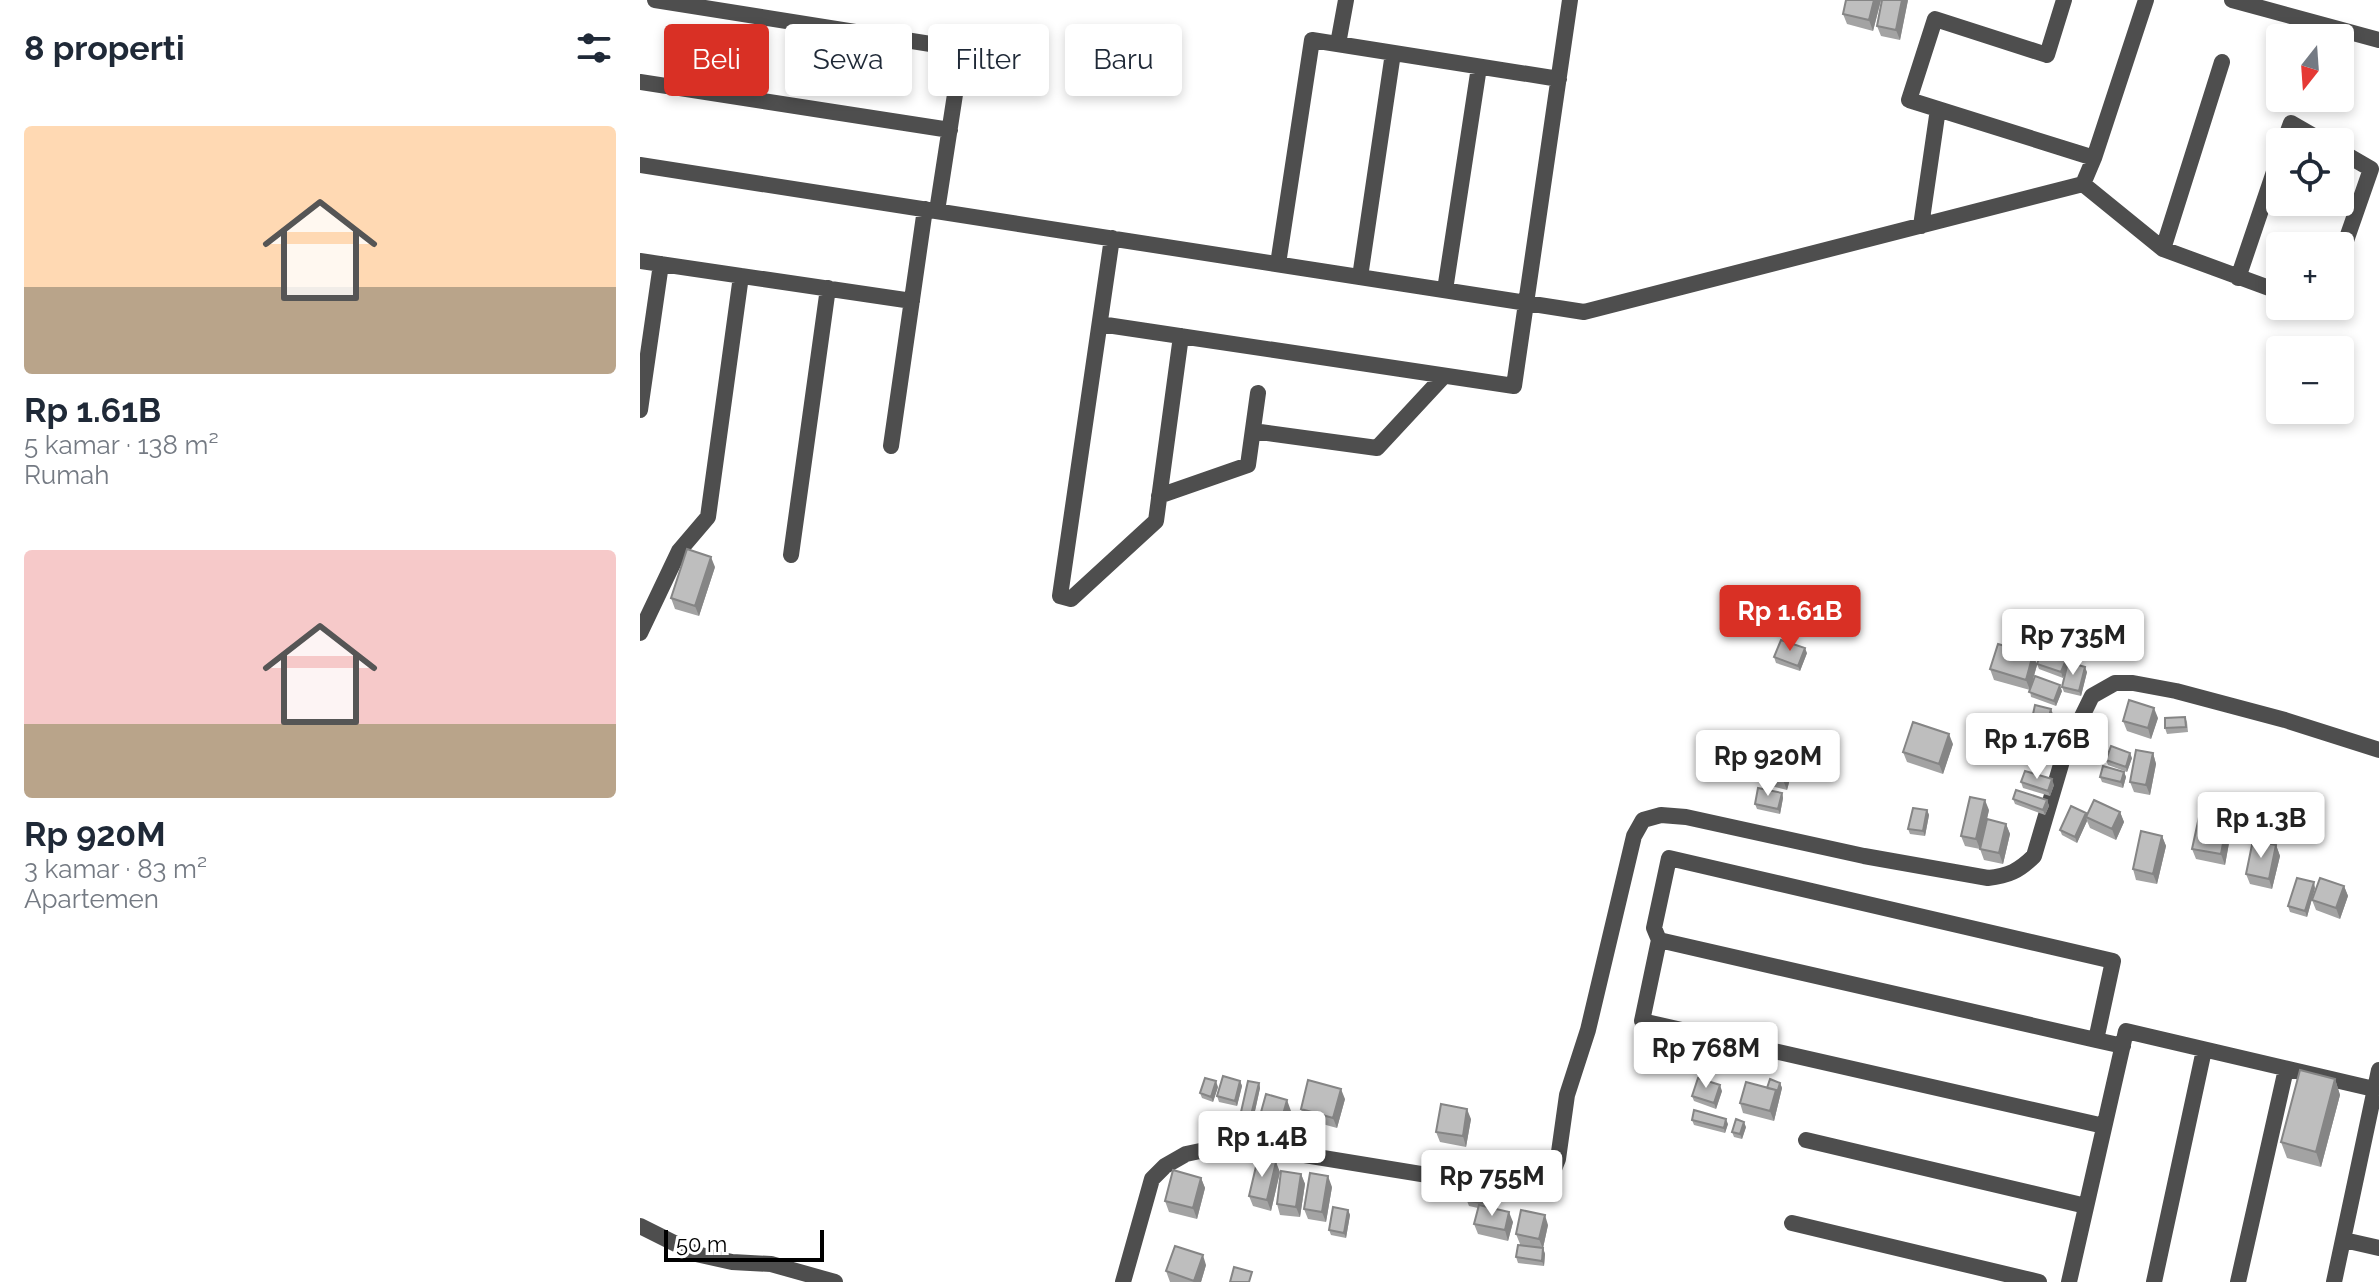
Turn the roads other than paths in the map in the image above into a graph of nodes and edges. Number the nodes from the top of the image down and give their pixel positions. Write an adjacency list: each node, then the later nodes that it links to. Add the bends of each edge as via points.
1 (655, 0): 15 (street, via 962,49)
2 (1346, 0): 8 (street)
3 (1570, 0): 12 (street)
4 (2064, 0): 14 (street, via 2047,55 1935,19 1909,100)
5 (2146, 0): 16 (street)
6 (2232, 0): 7 (street)
7 (2379, 40)
8 (1338, 44): 9 (street); 28 (street, via 1312,40)
9 (1393, 53): 11 (street); 30 (street)
10 (2222, 62): 25 (street)
11 (1479, 67): 12 (street); 34 (street)
12 (1559, 79): 36 (street)
13 (640, 82): 15 (street)
14 (1938, 109): 16 (street); 22 (street)
15 (950, 130): 21 (street)
16 (2094, 158): 19 (street)
17 (2354, 159): 23 (street, via 2371,169)
18 (640, 165): 21 (street)
19 (2083, 184): 22 (street); 25 (street)
20 (2266, 195): 31 (street)
21 (931, 210): 24 (street); 35 (street)
22 (1921, 226): 36 (street, via 1584,312)
23 (2349, 232)
24 (1112, 238): 28 (street); 37 (street)
25 (2163, 249): 31 (street)
26 (640, 261): 27 (street)
27 (661, 264): 29 (street); 41 (street)
28 (1278, 264): 30 (street)
29 (741, 276): 33 (street); 46 (street, via 708,517 679,551)
30 (1360, 277): 34 (street)
31 (2238, 278): 32 (street)
32 (2266, 287)
33 (828, 288): 35 (street); 45 (street)
34 (1445, 290): 36 (street)
35 (912, 301): 43 (street)
36 (1526, 303): 39 (street, via 1514,386)
37 (1100, 324): 38 (street); 44 (street, via 1060,596 1071,599 1156,521)
38 (1181, 336): 39 (street); 44 (street)
39 (1443, 377): 42 (street, via 1377,448)
40 (1258, 393): 42 (street)
41 (640, 410)
42 (1253, 431): 44 (street, via 1248,465)
43 (891, 446)
44 (1159, 496)
45 (791, 555)
46 (640, 633)
47 (2379, 750): 63 (street, via 2176,691 2115,683 2092,696 2065,751 2034,856 2007,876 1988,878 1864,856 1686,817 1643,820 1634,836 1548,1184 1531,1192 1274,1150 1219,1147 1186,1154 1152,1179)
48 (1659, 940): 49 (street); 49 (street, via 1654,928 1669,858 2113,961); 55 (street, via 1642,1021)
49 (2096, 1040): 50 (street)
50 (2123, 1046): 51 (street, via 2126,1031); 55 (street)
51 (2204, 1050): 52 (street); 66 (street)
52 (2286, 1069): 54 (street); 67 (street)
53 (2379, 1070): 54 (street)
54 (2374, 1089): 60 (street)
55 (2104, 1126): 57 (street)
56 (1806, 1140): 57 (street)
57 (2086, 1206): 65 (street)
58 (1792, 1223): 64 (street)
59 (640, 1226): 62 (street, via 696,1254 771,1264)
60 (2344, 1240): 61 (street); 68 (street)
61 (2379, 1248)
62 (835, 1282)
63 (1123, 1282)
64 (2039, 1282)
65 (2069, 1282)
66 (2154, 1282)
67 (2238, 1282)
68 (2334, 1282)

